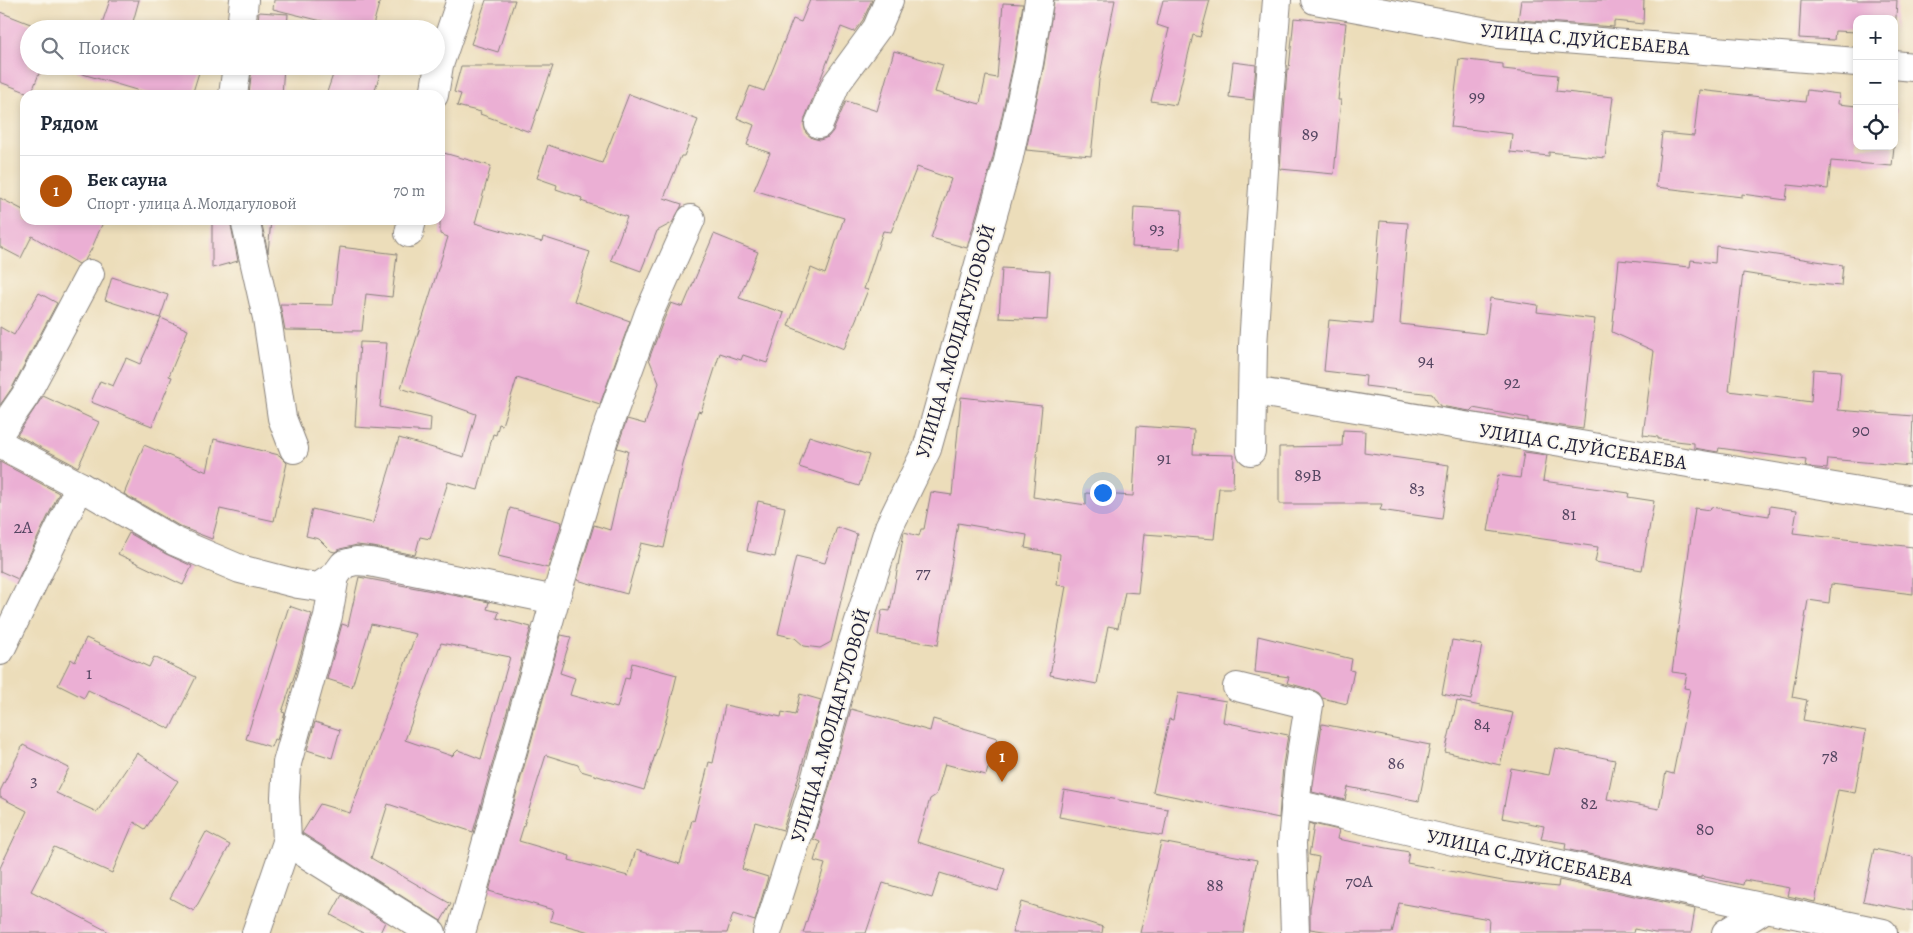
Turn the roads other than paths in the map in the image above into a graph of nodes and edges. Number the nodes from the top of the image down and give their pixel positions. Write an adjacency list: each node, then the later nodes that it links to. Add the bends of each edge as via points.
1 (244, 0): 7 (street)
2 (461, 0): 8 (street)
3 (889, 0): 16 (street, via 877,28 836,84)
4 (1039, 0): 37 (street, УЛИЦА А.МОЛДАГУЛОВОЙ, via 1008,161 927,449 889,527)
5 (1277, 0): 20 (street, via 1253,346)
6 (1315, 0): 9 (street, УЛИЦА С.ДУЙСЕБАЕВА, via 1498,34)
7 (242, 20)
8 (445, 47)
9 (1853, 62)
10 (1898, 65): 11 (street)
11 (1913, 67)
12 (236, 75): 14 (street)
13 (437, 75): 15 (street)
14 (235, 90)
15 (435, 90)
16 (819, 124)
17 (691, 219): 28 (street, via 649,313 605,435)
18 (246, 225): 23 (street, via 266,318 282,418)
19 (90, 274): 21 (street, via 24,396)
20 (1253, 391): 24 (street); 26 (street, УЛИЦА С.ДУЙСЕБАЕВА)
21 (0, 432)
22 (0, 444): 25 (street)
23 (294, 449)
24 (1251, 451)
25 (80, 486): 27 (street, via 174,541 240,569 318,587); 29 (street)
26 (1913, 500)
27 (335, 576): 28 (street, via 344,564 370,562); 32 (street, via 328,616 286,763)
28 (555, 600): 36 (street)
29 (0, 651)
30 (1237, 687): 31 (street, via 1310,705)
31 (1294, 804): 33 (street, УЛИЦА С.ДУЙСЕБАЕВА); 38 (street)
32 (287, 842): 34 (street); 35 (street)
33 (1766, 908): 39 (street); 40 (street, УЛИЦА С.ДУЙСЕБАЕВА)
34 (256, 933)
35 (432, 933)
36 (460, 933)
37 (767, 933)
38 (1295, 933)
39 (1726, 933)
40 (1883, 933)

